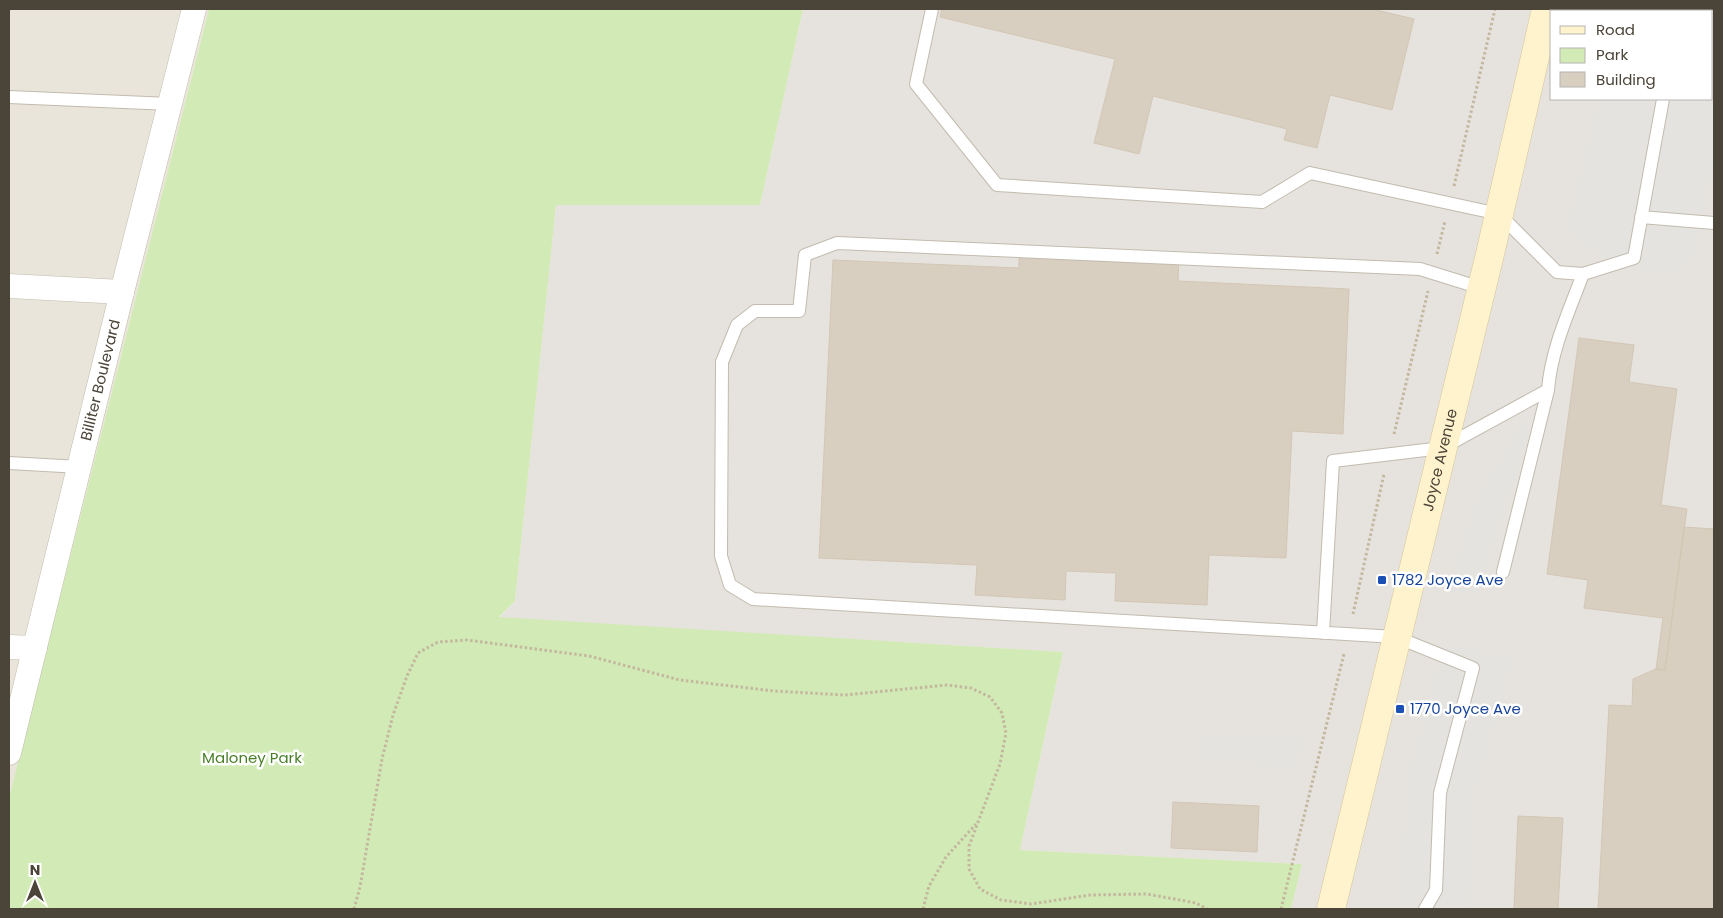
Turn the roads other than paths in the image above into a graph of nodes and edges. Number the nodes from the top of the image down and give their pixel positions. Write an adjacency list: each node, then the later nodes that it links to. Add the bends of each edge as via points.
1 (194, 9): 6 (street, Billiter Boulevard)
2 (932, 9): 7 (lane, via 916,84 997,185 1262,202 1310,173)
3 (1546, 9): 7 (street, Joyce Avenue)
4 (9, 97): 6 (lane)
5 (1663, 100): 8 (lane)
6 (170, 104): 13 (street, Billiter Boulevard)
7 (1499, 214): 10 (lane, via 1557,272); 12 (street, Joyce Avenue)
8 (1641, 217): 9 (lane); 10 (lane, via 1634,258)
9 (1714, 223)
10 (1584, 274): 14 (lane, via 1560,334)
11 (9, 286): 13 (street)
12 (1481, 288): 15 (street, Joyce Avenue); 19 (lane, via 1420,269 837,243 805,255 799,310 755,310 737,325 722,362 721,556 730,585 753,599)
13 (122, 292): 17 (street, Billiter Boulevard)
14 (1548, 390): 15 (lane); 18 (lane)
15 (1442, 448): 19 (lane, via 1333,461); 20 (street, Joyce Avenue)
16 (9, 463): 17 (lane)
17 (80, 467): 22 (street, Billiter Boulevard)
18 (1503, 572)
19 (1323, 633): 20 (lane)
20 (1396, 637): 24 (street, Joyce Avenue); 25 (lane, via 1473,668 1440,793 1436,890)
21 (9, 647): 22 (street)
22 (35, 648): 23 (street, Billiter Boulevard)
23 (9, 753)
24 (1331, 909)
25 (1424, 909)

